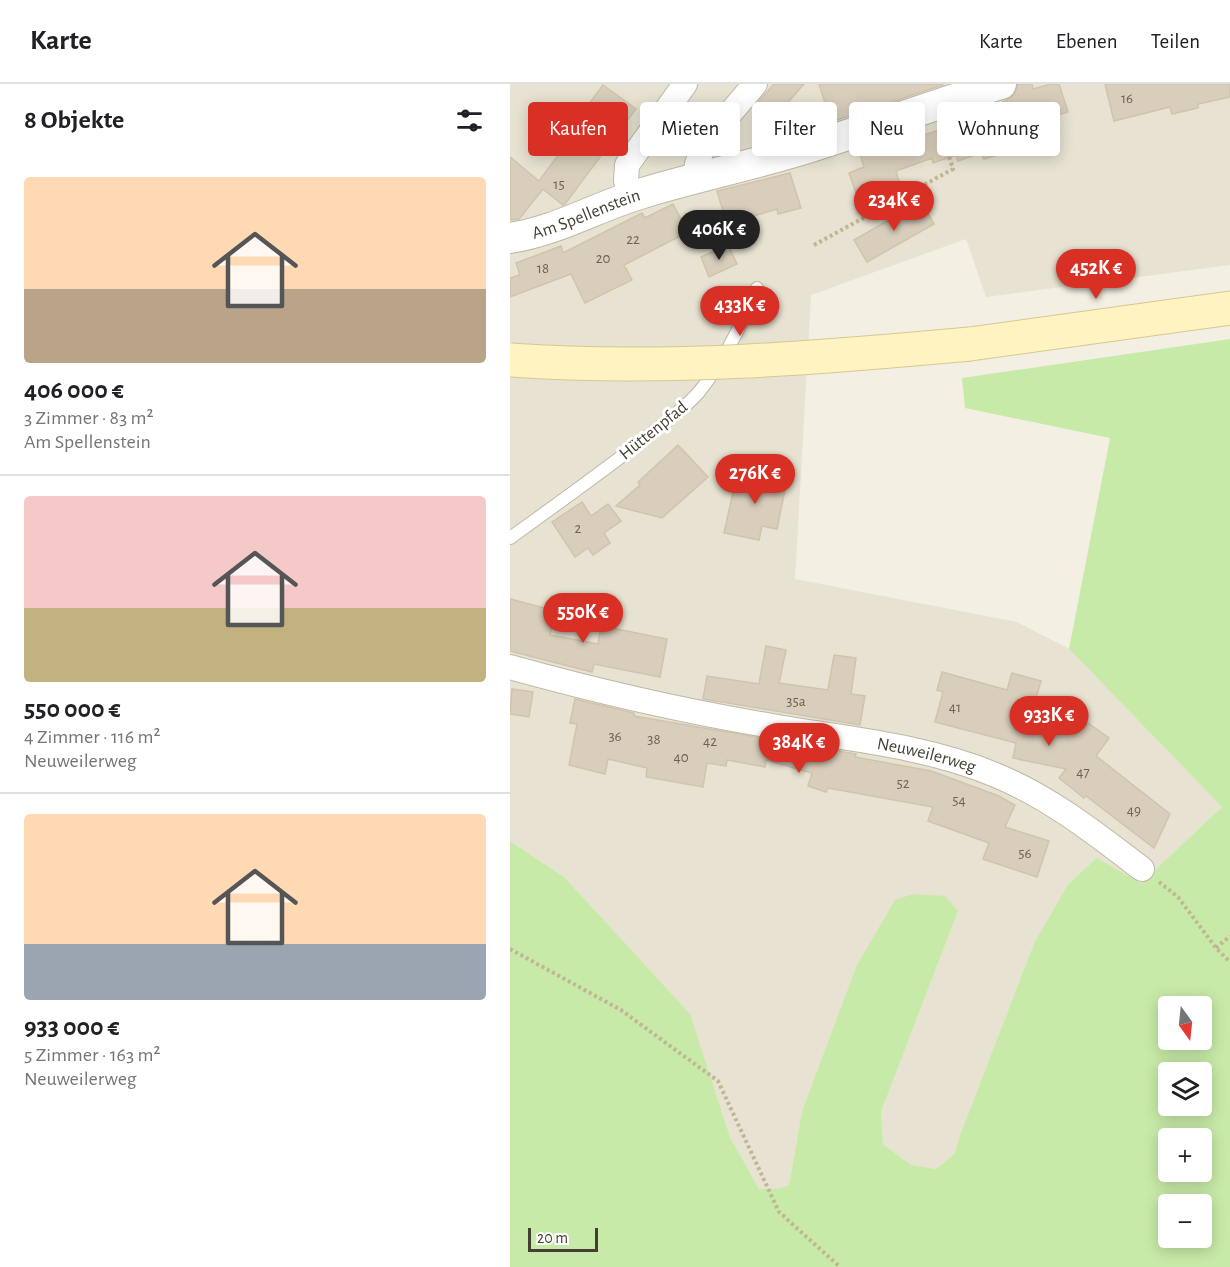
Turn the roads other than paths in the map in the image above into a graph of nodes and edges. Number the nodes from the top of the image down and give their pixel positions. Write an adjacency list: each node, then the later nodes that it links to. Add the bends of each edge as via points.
1 (685, 84): 5 (street, via 627,165 626,181)
2 (755, 84): 4 (street, via 704,144)
3 (1000, 84): 4 (street, Am Spellenstein, via 798,151)
4 (696, 176): 5 (street, Am Spellenstein)
5 (631, 196): 6 (street, Am Spellenstein, via 559,226)
6 (510, 238)
7 (757, 288): 10 (lane, Hüttenpfad, via 726,351 698,392 627,452)
8 (1230, 309): 9 (main road, bridge, via 970,344 819,358 698,364)
9 (510, 360)
10 (510, 538)
11 (510, 667): 12 (street, Neuweilerweg, via 678,710 901,747 964,762 1022,787 1095,833)
12 (1142, 869)

